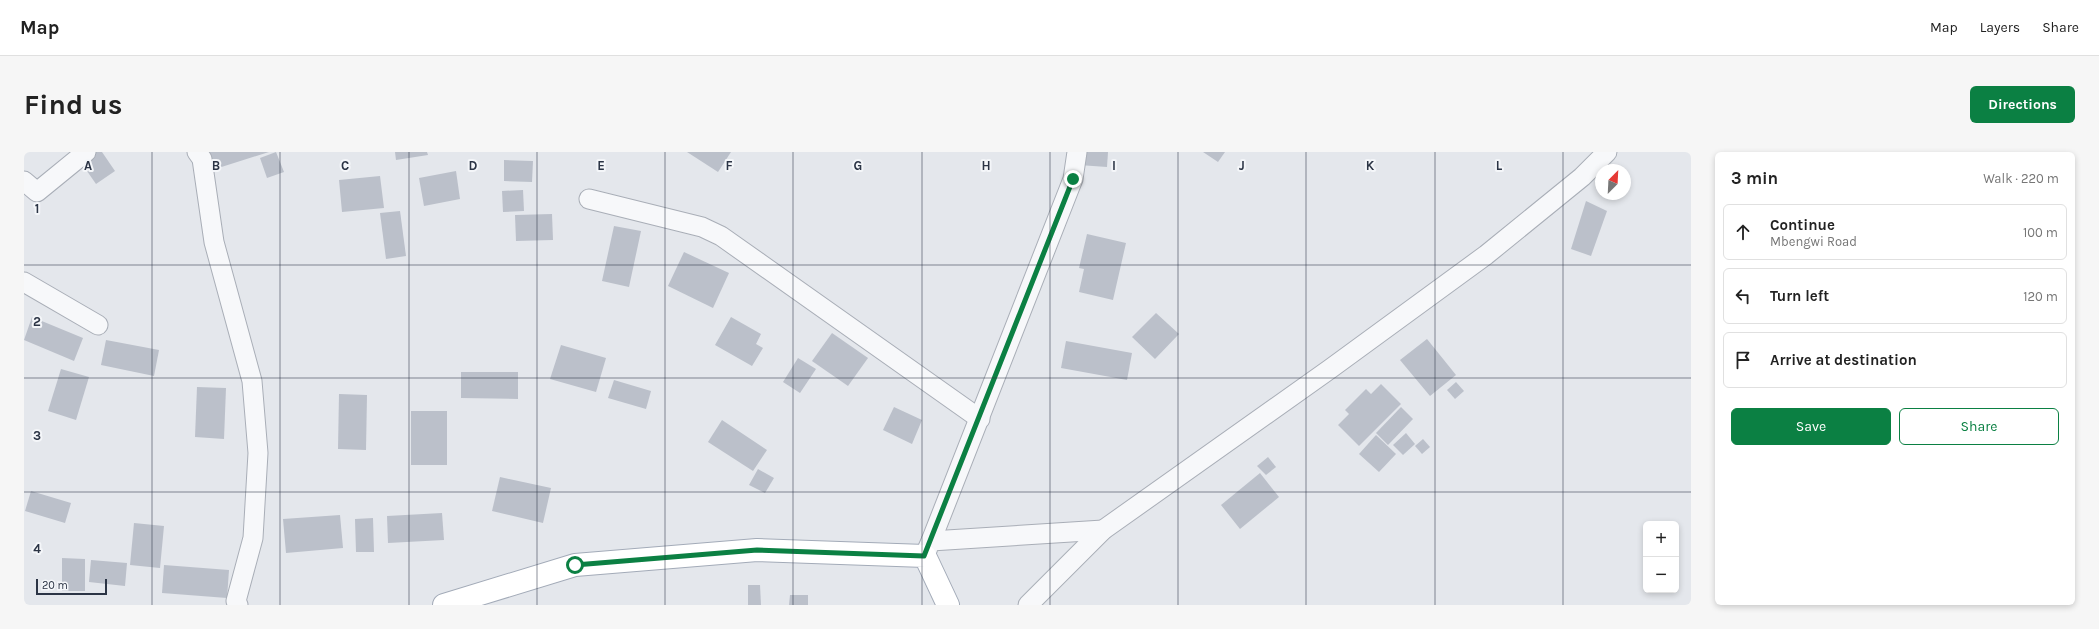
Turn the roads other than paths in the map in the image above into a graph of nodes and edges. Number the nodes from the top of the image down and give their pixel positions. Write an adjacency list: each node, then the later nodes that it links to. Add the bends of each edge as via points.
1 (86, 152): 5 (street, via 37,192)
2 (197, 152): 12 (street, via 202,159 214,242 252,381 258,453 253,538 236,601)
3 (1077, 152): 9 (street, via 1073,179)
4 (1606, 152): 10 (street, via 1582,177 1486,255)
5 (24, 182)
6 (589, 199): 9 (street, via 702,227 721,236)
7 (24, 282): 8 (street)
8 (98, 325)
9 (980, 419): 11 (street)
10 (1103, 530): 11 (street); 15 (street)
11 (928, 549): 13 (main road, via 757,550 575,565); 14 (main road)
12 (238, 605)
13 (444, 605)
14 (948, 605)
15 (1028, 605)

